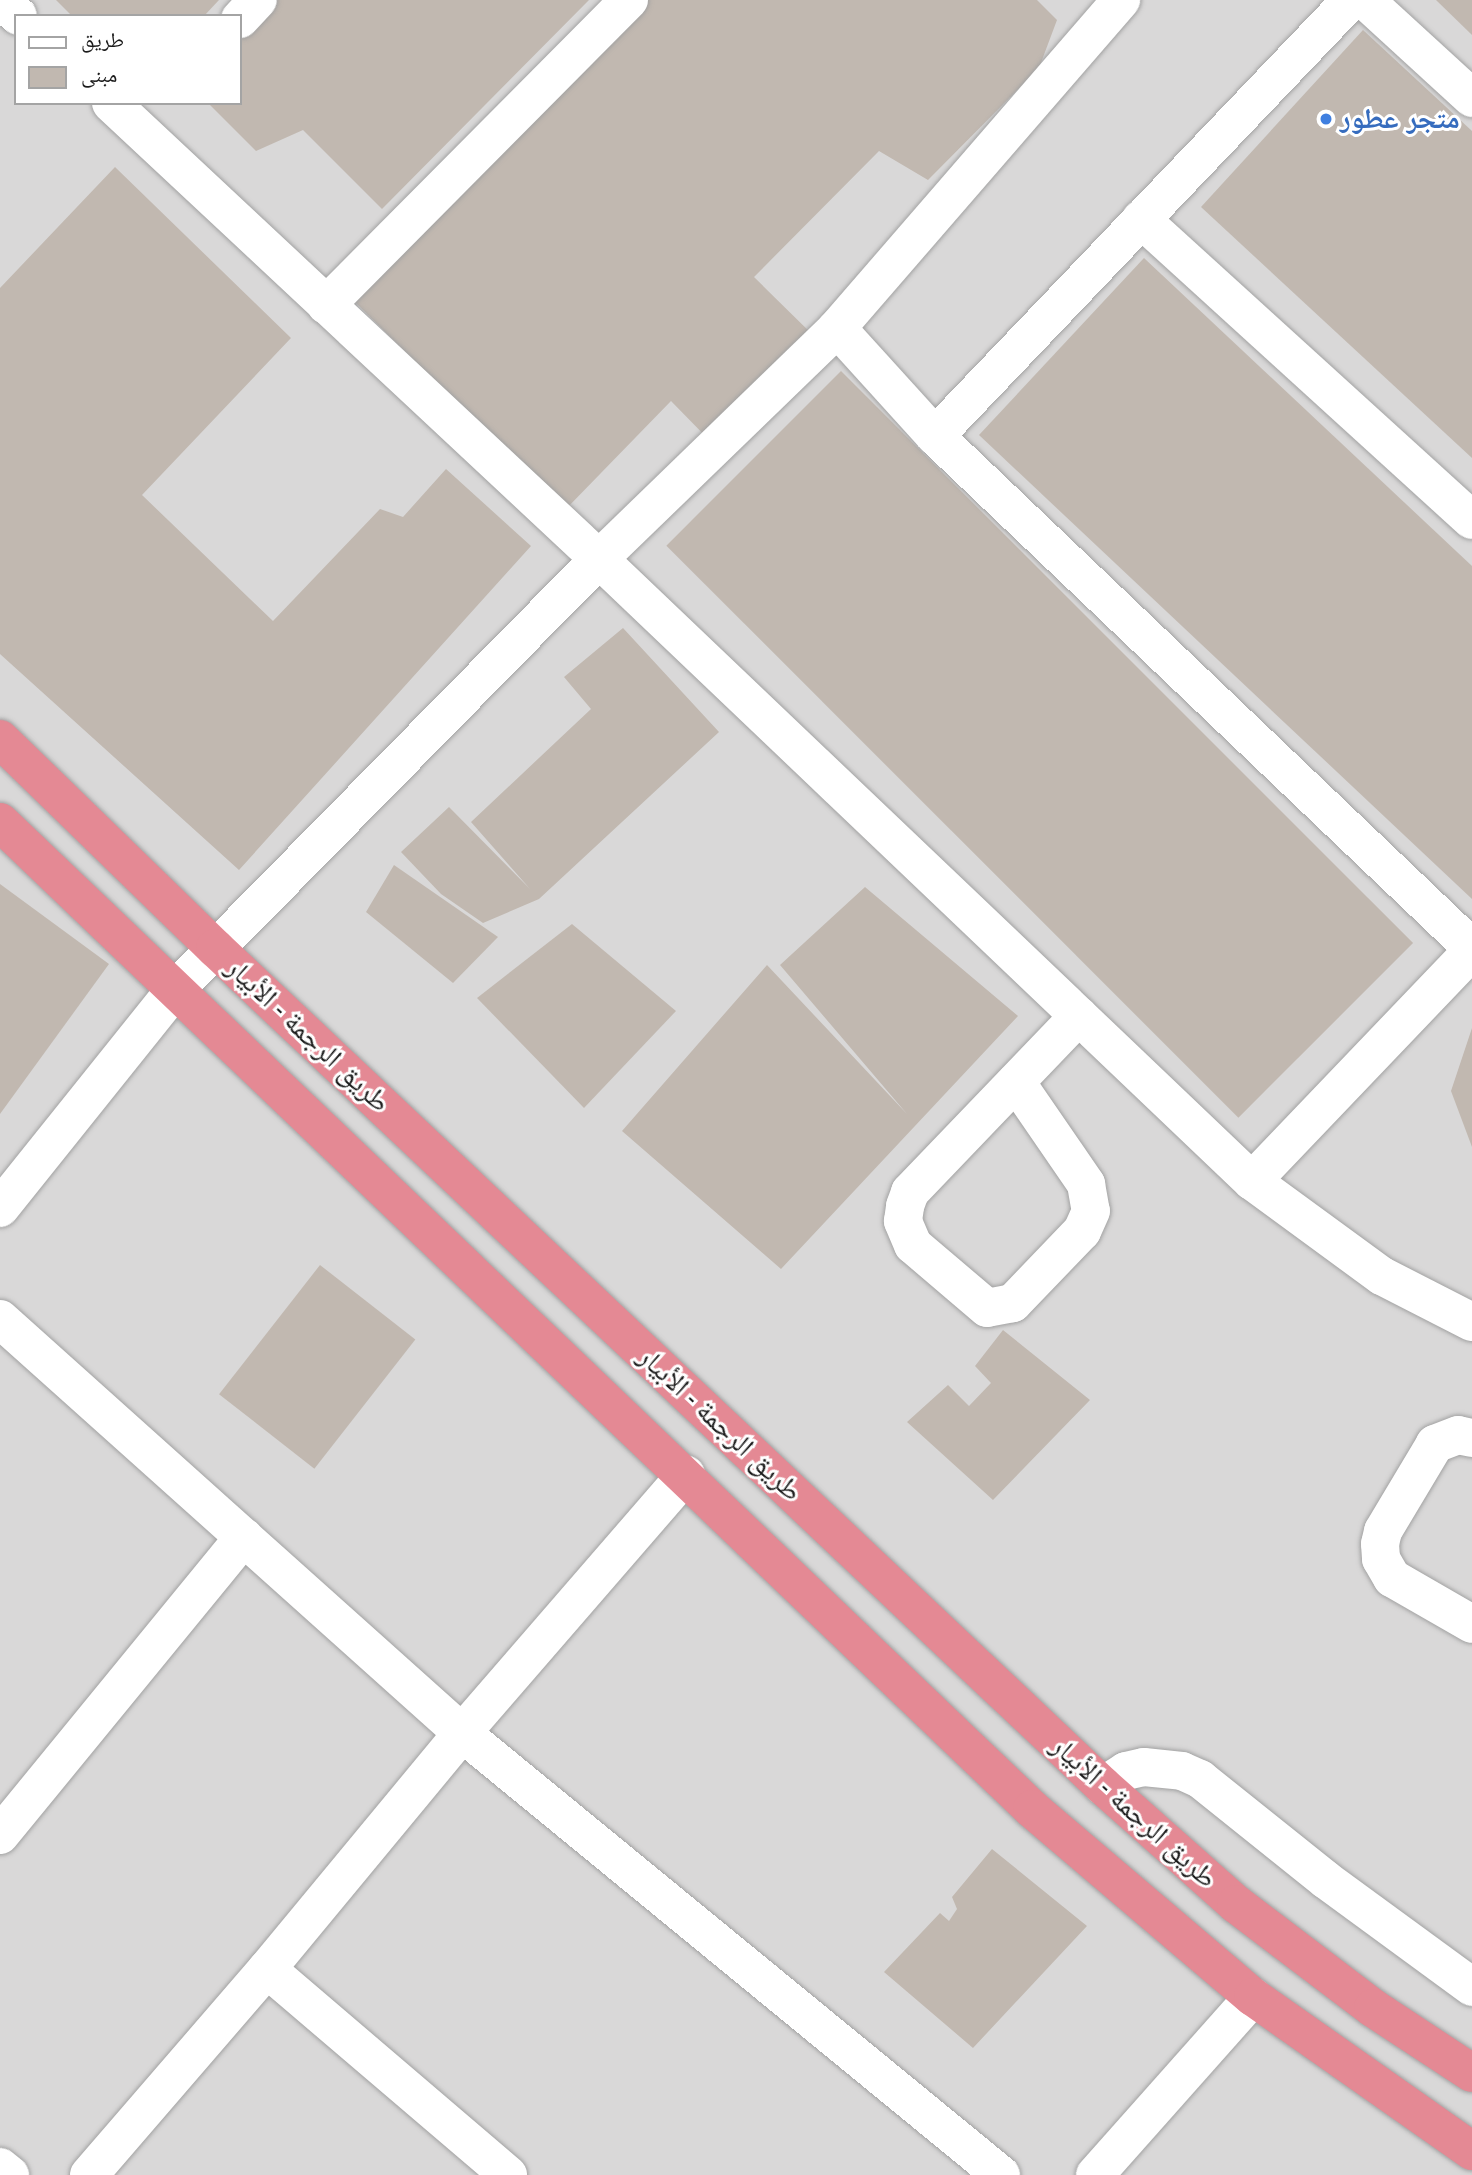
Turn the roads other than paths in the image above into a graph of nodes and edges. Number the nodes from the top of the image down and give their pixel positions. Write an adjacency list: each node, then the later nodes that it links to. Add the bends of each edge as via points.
1 (1, 0): 7 (street)
2 (258, 0): 8 (street)
3 (629, 0): 12 (street)
4 (1351, 0): 11 (street)
5 (1365, 0): 9 (street)
6 (1098, 7): 13 (street)
7 (16, 14)
8 (242, 17)
9 (1472, 98)
10 (134, 111): 12 (street)
11 (1142, 219): 14 (street); 15 (street)
12 (326, 305): 16 (street)
13 (837, 328): 14 (street); 16 (street)
14 (934, 436): 20 (street)
15 (1472, 520)
16 (599, 559): 19 (street); 22 (street)
17 (0, 739): 19 (highway, طريق الرجمة - الأبيار)
18 (0, 822): 21 (highway)
19 (215, 948): 21 (street); 33 (highway, طريق الرجمة - الأبيار)
20 (1472, 949): 24 (street)
21 (174, 991): 25 (street); 29 (highway)
22 (1079, 1016): 23 (street); 24 (street)
23 (1016, 1082): 23 (street, via 910,1192 903,1221 913,1245 987,1308 1013,1303 1082,1231 1091,1211 1086,1184)
24 (1252, 1181): 27 (street, via 1382,1276)
25 (0, 1208)
26 (0, 1320): 30 (street)
27 (1472, 1322)
28 (1472, 1438): 31 (street, via 1445,1438 1427,1453 1380,1545 1381,1559 1392,1578)
29 (686, 1474): 32 (street); 37 (highway, via 1032,1810)
30 (244, 1537): 32 (street); 34 (street)
31 (1472, 1624)
32 (462, 1733): 35 (street); 44 (street)
33 (1103, 1786): 36 (street, via 1144,1767 1182,1771 1200,1779 1369,1913); 38 (highway, طريق الرجمة - الأبيار, via 1236,1904 1373,2008)
34 (0, 1835)
35 (267, 1969): 42 (street); 43 (street)
36 (1472, 1987)
37 (1253, 1997): 39 (highway); 45 (street)
38 (1472, 2073)
39 (1472, 2151)
40 (0, 2167): 41 (street)
41 (10, 2175)
42 (89, 2175)
43 (509, 2175)
44 (1002, 2175)
45 (1095, 2175)

